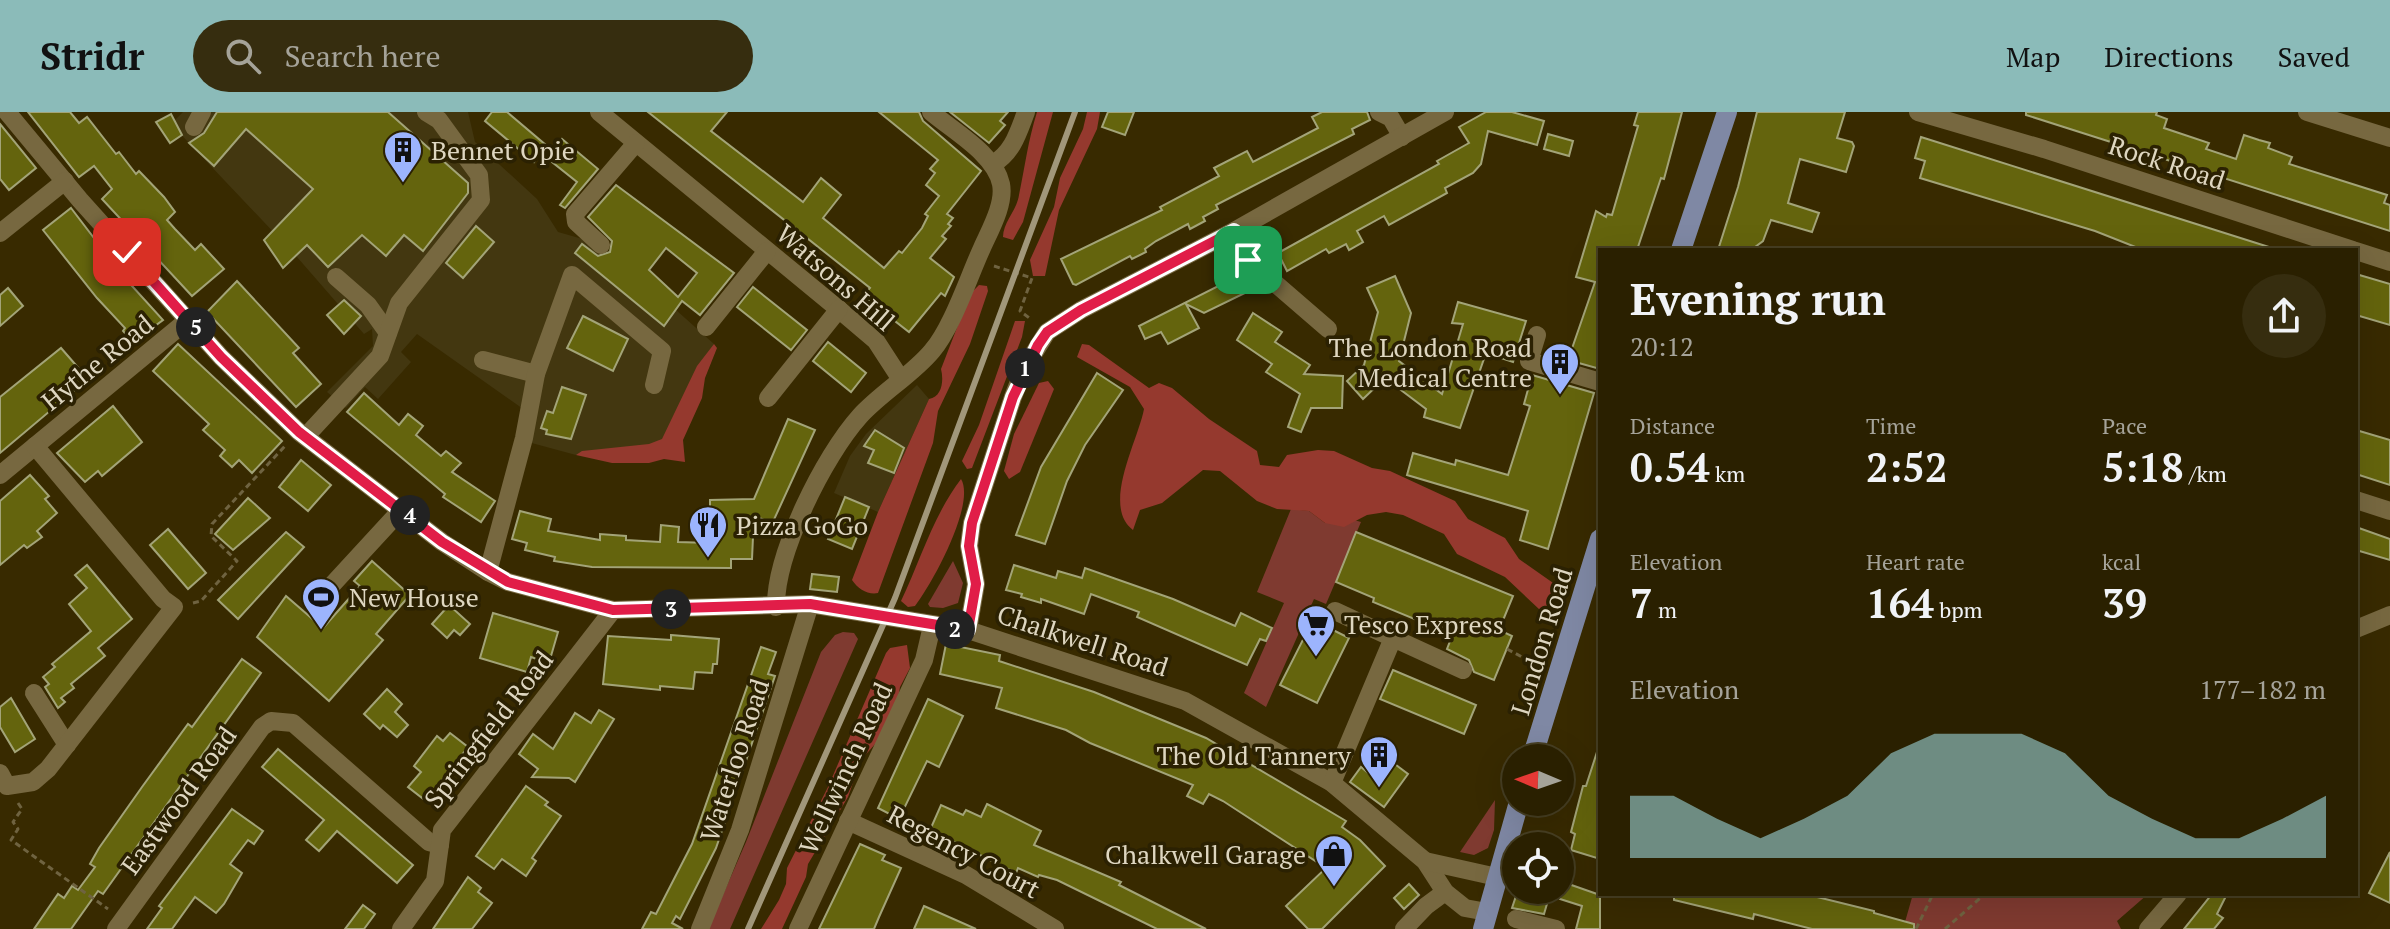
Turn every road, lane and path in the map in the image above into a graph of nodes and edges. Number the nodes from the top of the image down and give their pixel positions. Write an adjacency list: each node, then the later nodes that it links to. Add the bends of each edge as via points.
1 (426, 112): 31 (street, via 439,120 479,175 481,200 399,303)
2 (599, 112): 13 (street, Watsons Hill)
3 (931, 112): 14 (street)
4 (1026, 112): 14 (street, via 1013,145)
5 (1379, 112): 11 (street, via 1391,118)
6 (1445, 112): 11 (street)
7 (1727, 112): 19 (main road)
8 (1918, 112): 20 (street, Rock Road)
9 (2307, 112): 12 (street)
10 (7, 121): 15 (street, Chalkwell Road)
11 (1402, 137): 16 (street)
12 (2390, 138)
13 (636, 143): 18 (street, via 575,214 576,222); 21 (street, Watsons Hill)
14 (993, 164): 35 (street, via 1001,195 984,242 932,351)
15 (65, 181): 17 (street); 28 (street, Chalkwell Road)
16 (1234, 231): 30 (street, via 1248,260); 56 (street, via 1081,310 1047,332 1038,345 1013,397 972,523 969,546 976,584)
17 (0, 233)
18 (601, 245)
19 (1682, 248)
20 (2349, 248)
21 (767, 251): 26 (street, Watsons Hill); 29 (street)
22 (2358, 251): 23 (street, Rock Road)
23 (2390, 262)
24 (992, 265): 27 (path, via 1032,278)
25 (336, 277): 31 (street, via 368,305)
26 (839, 309): 35 (street, Watsons Hill, via 876,341); 38 (street)
27 (1020, 311)
28 (189, 319): 39 (street, Chalkwell Road, via 221,357); 40 (street, Hythe Road)
29 (706, 327)
30 (1328, 329)
31 (388, 333): 39 (street, via 380,356)
32 (1537, 335): 36 (street, via 1529,361)
33 (483, 360): 34 (street)
34 (536, 374): 37 (street, via 572,275 662,351); 46 (street)
35 (900, 378): 50 (street, via 836,445 778,576)
36 (1598, 381)
37 (654, 385)
38 (768, 398)
39 (303, 433): 43 (street, Chalkwell Road); 49 (path, via 212,524 211,536 237,561 201,601)
40 (35, 446): 41 (street, Hythe Road); 49 (street)
41 (0, 475)
42 (2358, 501): 44 (street)
43 (402, 509): 46 (street, Chalkwell Road); 47 (street)
44 (2390, 511)
45 (1598, 545): 62 (main road, London Road)
46 (488, 572): 51 (street, Chalkwell Road)
47 (320, 598)
48 (810, 604): 50 (street, Chalkwell Road); 54 (street, Chalkwell Road); 79 (street, Waterloo Road, via 740,830)
49 (174, 607): 63 (street)
50 (776, 607): 51 (street, Chalkwell Road)
51 (613, 610): 68 (street, Springfield Road, via 442,830)
52 (1335, 611): 57 (street)
53 (2390, 615): 55 (street)
54 (932, 626): 56 (street, Chalkwell Road); 67 (street, Wellwinch Road, via 924,660)
55 (2358, 628)
56 (968, 630): 65 (street, Chalkwell Road, via 1185,701)
57 (1393, 638): 59 (street); 65 (street)
58 (1507, 649): 60 (path)
59 (1463, 670)
60 (1546, 670)
61 (34, 693): 63 (street)
62 (1536, 744)
63 (67, 745): 64 (street, via 33,782)
64 (4, 780): 77 (path, via 22,809 13,822 18,829 11,840)
65 (1332, 783): 69 (street, Chalkwell Road)
66 (1515, 816): 70 (main road)
67 (848, 821): 80 (street, Wellwinch Road); 81 (street, Regency Court, via 966,875)
68 (440, 845): 77 (street, Eastwood Road, via 429,842 293,723 271,721); 78 (street, Springfield Road, via 435,881)
69 (1425, 861): 70 (street, Chalkwell Road); 71 (street, Chalkwell Road)
70 (1497, 877): 76 (main road)
71 (1445, 892): 76 (street, Chalkwell Road); 82 (street)
72 (1932, 896): 84 (path)
73 (1983, 896): 85 (path)
74 (2176, 896): 86 (street)
75 (1516, 919): 83 (street)
76 (1485, 920)
77 (120, 924)
78 (401, 929)
79 (700, 929)
80 (798, 929)
81 (1055, 929)
82 (1404, 929)
83 (1556, 929)
84 (1916, 929)
85 (1945, 929)
86 (2148, 929)

